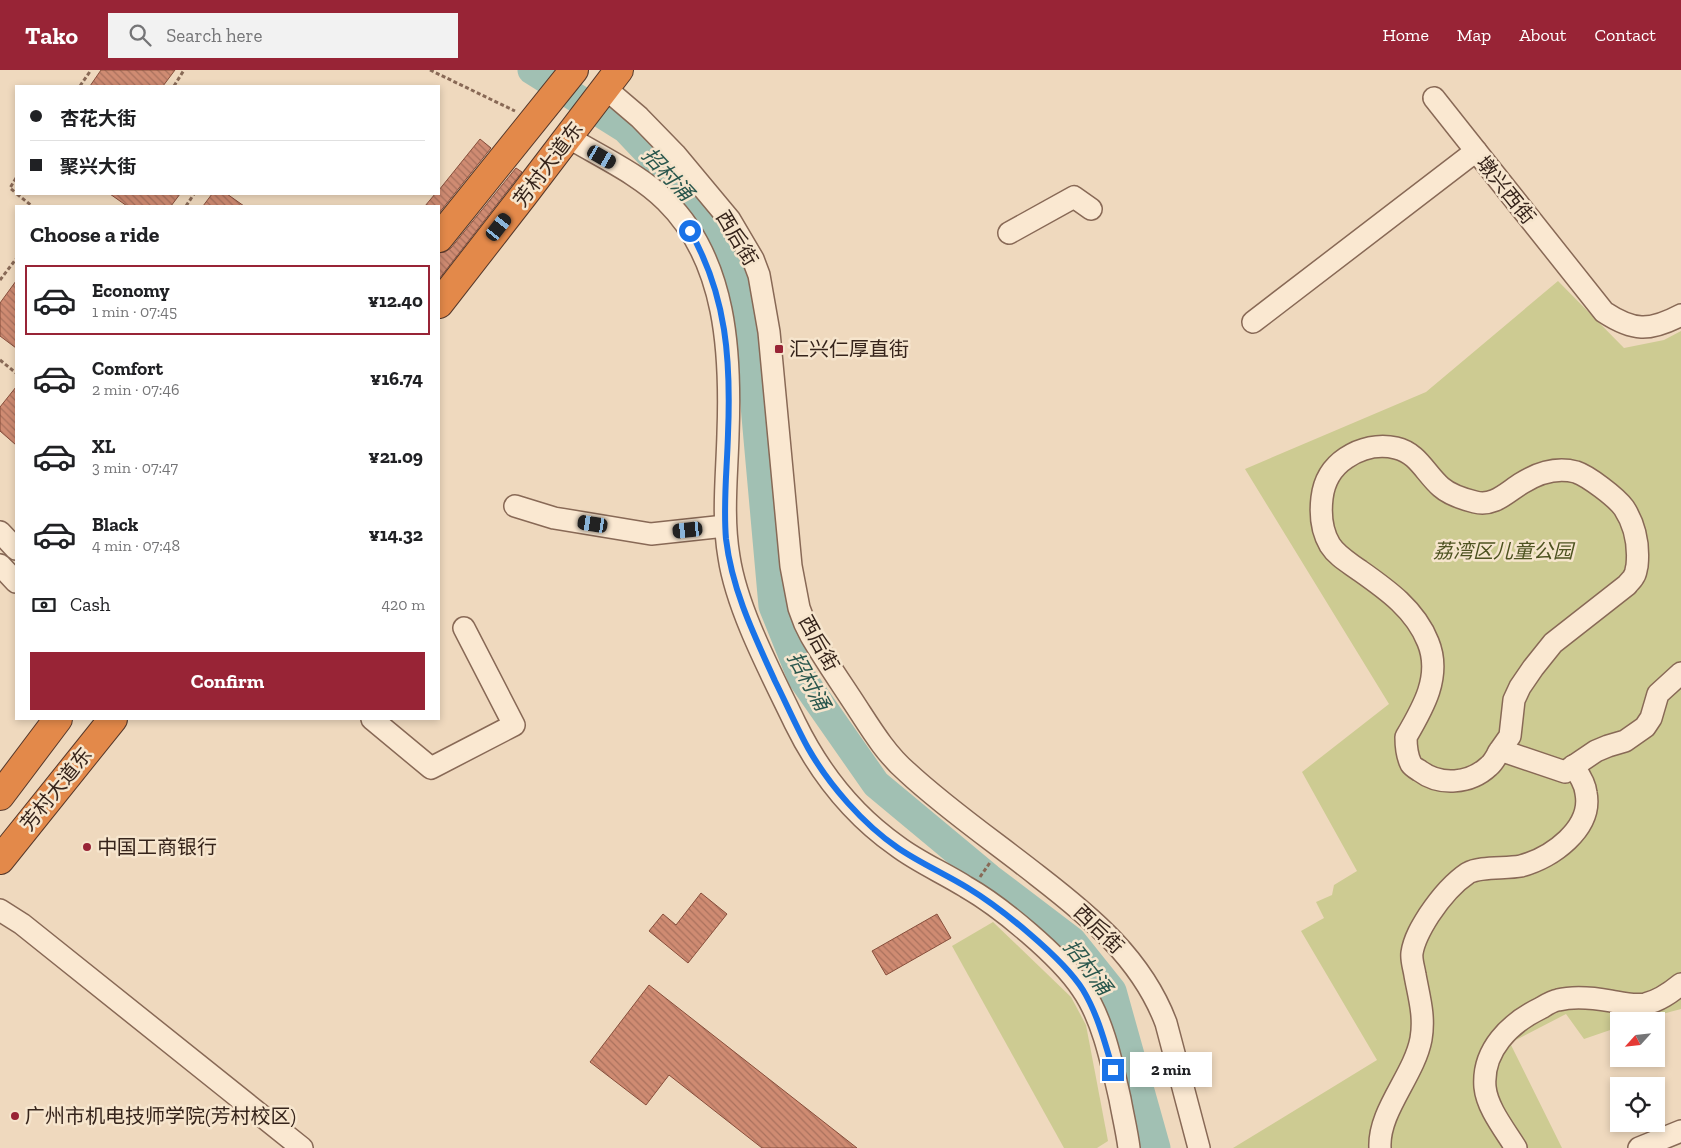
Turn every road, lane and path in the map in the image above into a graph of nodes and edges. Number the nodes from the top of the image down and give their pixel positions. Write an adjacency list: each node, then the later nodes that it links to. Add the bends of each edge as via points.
1 (91, 70): 5 (path)
2 (184, 70): 6 (path)
3 (430, 70): 9 (path)
4 (566, 80): 9 (highway, 芳村大道东)
5 (81, 85)
6 (175, 85)
7 (601, 93): 10 (highway, 芳村大道东); 40 (street, 西后街, via 639,117 675,154 730,220 754,259 769,332 790,566 805,624 889,754 925,788)
8 (1434, 98): 11 (street)
9 (534, 121): 18 (highway, 芳村大道东)
10 (568, 137): 21 (highway, 芳村大道东); 27 (street, via 666,200 690,231 708,266 716,286 730,391)
11 (1476, 151): 22 (street, 墩兴西街, via 1604,312 1622,324 1643,328); 23 (street, 墩兴西街)
12 (15, 180): 13 (path, via 10,188)
13 (15, 192)
14 (19, 195): 15 (path)
15 (31, 205)
16 (1092, 209): 17 (street, via 1074,197)
17 (1009, 233)
18 (440, 237)
19 (15, 260): 20 (path)
20 (0, 280)
21 (440, 303)
22 (1681, 315)
23 (1253, 322)
24 (0, 360): 25 (path)
25 (15, 372)
26 (515, 506): 27 (street, via 554,518 651,534)
27 (725, 526): 42 (street, via 736,587 758,645 810,751 856,811 899,848)
28 (0, 532): 29 (street)
29 (15, 548)
30 (0, 565): 31 (street)
31 (15, 581)
32 (464, 628): 36 (street, via 514,725 431,768)
33 (1681, 673): 38 (street, via 1658,694 1645,727 1625,741 1608,746)
34 (57, 720): 39 (highway, 芳村大道东)
35 (111, 720): 41 (highway, 芳村大道东)
36 (373, 720)
37 (1498, 753): 37 (street, via 1490,766 1458,781 1440,781 1426,776 1412,765 1406,737 1430,688 1435,666 1428,642 1407,607 1341,558 1324,533 1320,513 1323,486 1327,476 1346,458 1381,446 1405,450 1440,486 1478,503 1491,502 1536,476 1563,469 1594,481 1623,507 1632,524 1638,551 1635,576 1553,643 1533,668 1514,700 1510,736); 38 (street, via 1500,750 1565,772)
38 (1573, 766): 50 (street, via 1586,792 1587,807 1577,830 1566,842 1520,866 1470,872 1440,899 1418,933 1412,955 1423,1015 1421,1040 1412,1066 1386,1116)
39 (0, 796)
40 (1001, 847): 42 (path); 49 (street, 西后街, via 1114,941 1150,989 1166,1023)
41 (0, 860)
42 (971, 890): 48 (street, via 1043,947 1083,989 1096,1014 1113,1070)
43 (0, 910): 47 (street, via 22,924)
44 (1681, 984): 45 (street, via 1658,1000 1645,1004 1593,998 1557,1000 1523,1017 1500,1038 1486,1070 1485,1088)
45 (1502, 1124): 51 (street); 52 (street)
46 (1681, 1131): 53 (street)
47 (302, 1148)
48 (1129, 1148)
49 (1199, 1148)
50 (1380, 1148)
51 (1504, 1148)
52 (1516, 1148)
53 (1639, 1148)

